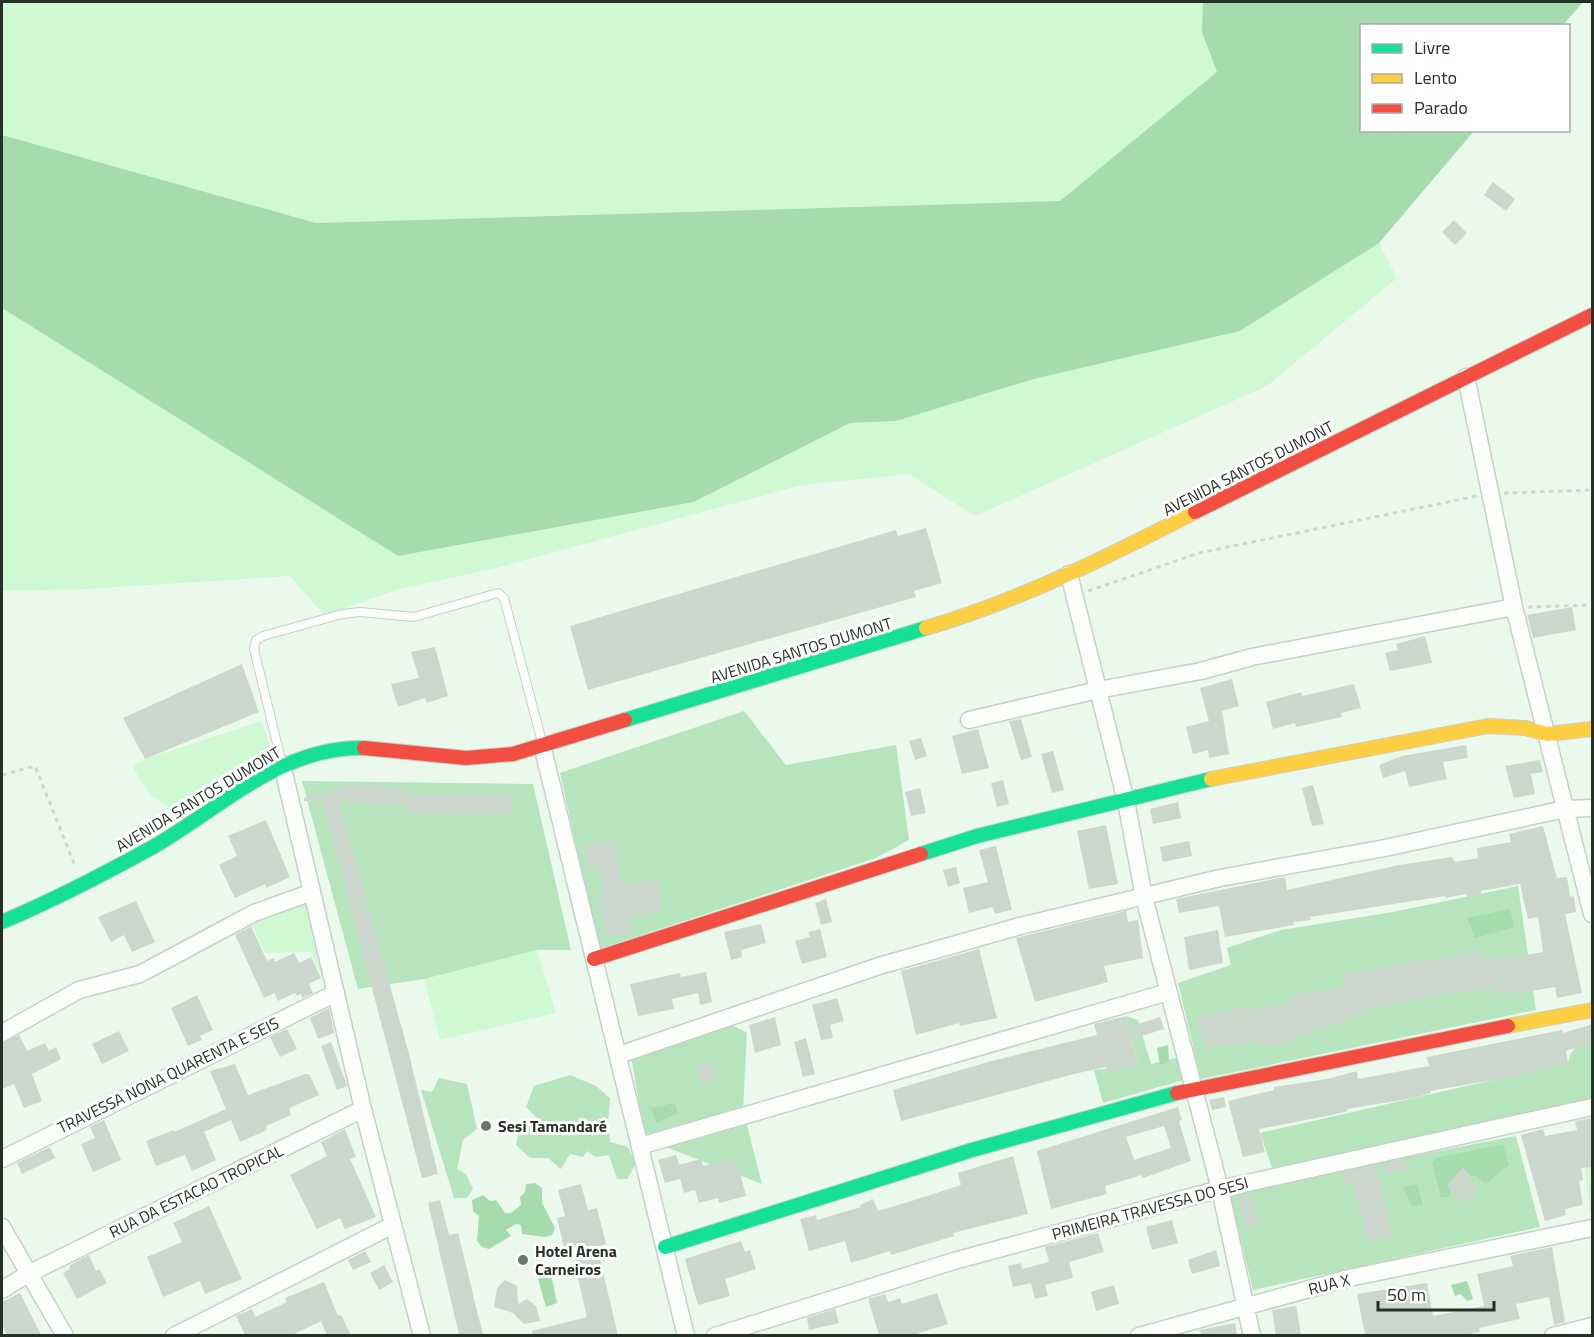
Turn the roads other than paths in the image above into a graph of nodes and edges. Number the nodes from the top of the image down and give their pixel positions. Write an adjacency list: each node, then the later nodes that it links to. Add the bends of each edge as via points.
1 (1593, 315): 2 (street, AVENIDA SANTOS DUMONT)
2 (1466, 377): 3 (street, AVENIDA SANTOS DUMONT); 4 (street)
3 (1069, 574): 5 (street); 9 (street, AVENIDA SANTOS DUMONT, via 953,620)
4 (1514, 607): 5 (street); 8 (street)
5 (1098, 690): 6 (street); 11 (street)
6 (969, 720)
7 (1593, 729): 8 (street)
8 (1547, 734): 11 (street, via 1488,726 1248,770); 13 (street)
9 (543, 745): 10 (street, AVENIDA SANTOS DUMONT, via 513,754 466,758 361,748); 10 (lane, via 504,598 498,593 414,616 342,614 256,640 254,649); 18 (street)
10 (282, 764): 14 (street); 17 (street, AVENIDA SANTOS DUMONT, via 154,846)
11 (1126, 801): 15 (street); 18 (street, via 977,836)
12 (1593, 808): 13 (street)
13 (1565, 809): 15 (street, via 1220,878); 16 (street)
14 (312, 892): 20 (street); 22 (street, via 254,913 140,975 79,990)
15 (1144, 897): 19 (street); 23 (street, via 1020,926 879,966)
16 (1592, 908)
17 (2, 922)
18 (594, 959): 23 (street)
19 (1168, 992): 24 (street); 27 (street)
20 (336, 993): 26 (street); 28 (street, TRAVESSA NONA QUARENTA E SEIS)
21 (1593, 1010): 24 (street)
22 (2, 1033)
23 (619, 1055): 27 (street)
24 (1194, 1088): 29 (street); 33 (street, via 972,1150)
25 (1593, 1107): 29 (street, PRIMEIRA TRAVESSA DO SESI)
26 (363, 1108): 30 (street); 34 (street, RUA DA ESTACAO TROPICAL)
27 (640, 1146): 33 (street)
28 (2, 1158)
29 (1220, 1189): 36 (street); 42 (street, PRIMEIRA TRAVESSA DO SESI, via 954,1261)
30 (393, 1225): 39 (street); 40 (street)
31 (2, 1227): 34 (street)
32 (1593, 1228): 36 (street, RUA X, via 1349,1278)
33 (665, 1247): 41 (street)
34 (28, 1274): 35 (street, RUA DA ESTACAO TROPICAL); 38 (street)
35 (2, 1290)
36 (1247, 1305): 43 (street, RUA X); 44 (street)
37 (1593, 1326): 45 (street)
38 (65, 1335)
39 (174, 1335)
40 (422, 1335)
41 (686, 1335)
42 (715, 1335)
43 (1139, 1335)
44 (1252, 1335)
45 (1553, 1335)

